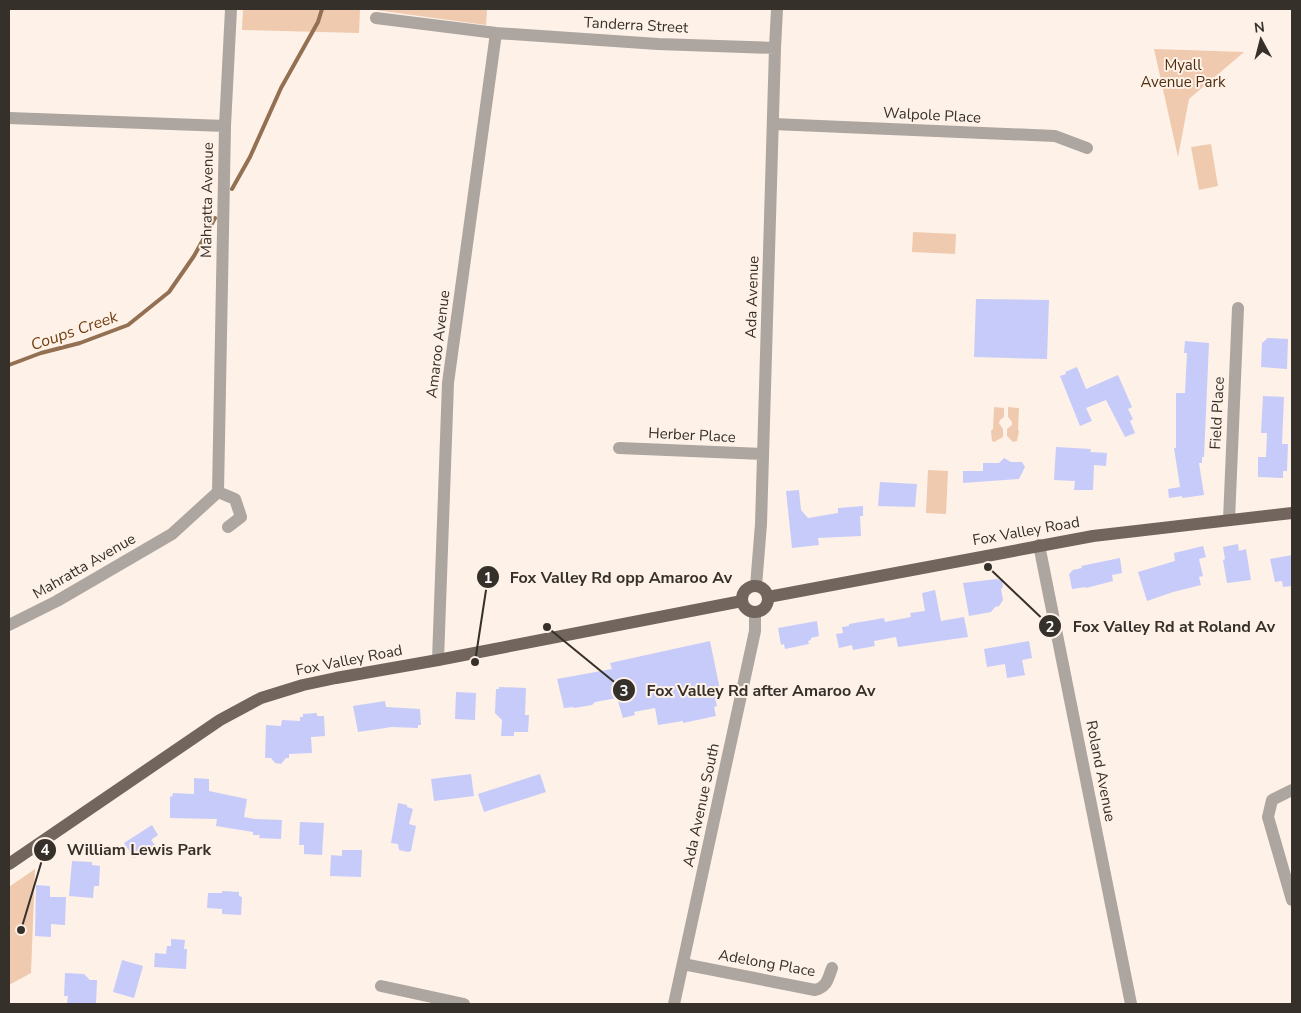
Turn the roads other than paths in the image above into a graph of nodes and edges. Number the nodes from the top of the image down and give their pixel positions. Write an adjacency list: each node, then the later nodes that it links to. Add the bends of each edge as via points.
1 (231, 9): 8 (street)
2 (777, 9): 5 (street, Ada Avenue)
3 (376, 18): 4 (street, Tanderra Street)
4 (496, 33): 5 (street, Tanderra Street); 23 (street, Amaroo Avenue, via 448,382)
5 (775, 48): 7 (street, Ada Avenue)
6 (9, 118): 8 (street, Mahratta Avenue)
7 (773, 124): 9 (street, Walpole Place, via 1055,136); 12 (street, Ada Avenue)
8 (225, 126): 13 (street, Mahratta Avenue)
9 (1087, 148)
10 (1238, 308): 15 (street, Field Place)
11 (619, 448): 12 (street, Herber Place)
12 (763, 454): 18 (street, Ada Avenue)
13 (218, 492): 16 (street, via 235,499 241,517); 22 (street, Mahratta Avenue, via 172,534)
14 (1292, 513): 15 (main road, Fox Valley Road)
15 (1229, 520): 17 (main road, Fox Valley Road)
16 (228, 527)
17 (1039, 545): 19 (main road, Fox Valley Road); 32 (street, Roland Avenue)
18 (756, 586): 19 (main road, via 764,589); 20 (main road, via 745,590)
19 (768, 597): 21 (main road, via 765,607)
20 (742, 601): 21 (main road, via 746,609); 23 (main road, Fox Valley Road)
21 (755, 612): 27 (street, Ada Avenue South, via 755,631)
22 (9, 625)
23 (438, 660): 25 (main road, Fox Valley Road, via 311,683 254,701 220,720)
24 (1292, 790): 26 (street, via 1272,800 1268,818)
25 (9, 864)
26 (1292, 900)
27 (683, 964): 28 (street, Adelong Place, via 815,990 827,982); 31 (street, Ada Avenue South)
28 (832, 968)
29 (381, 986): 30 (street)
30 (464, 1004)
31 (674, 1004)
32 (1131, 1004)

